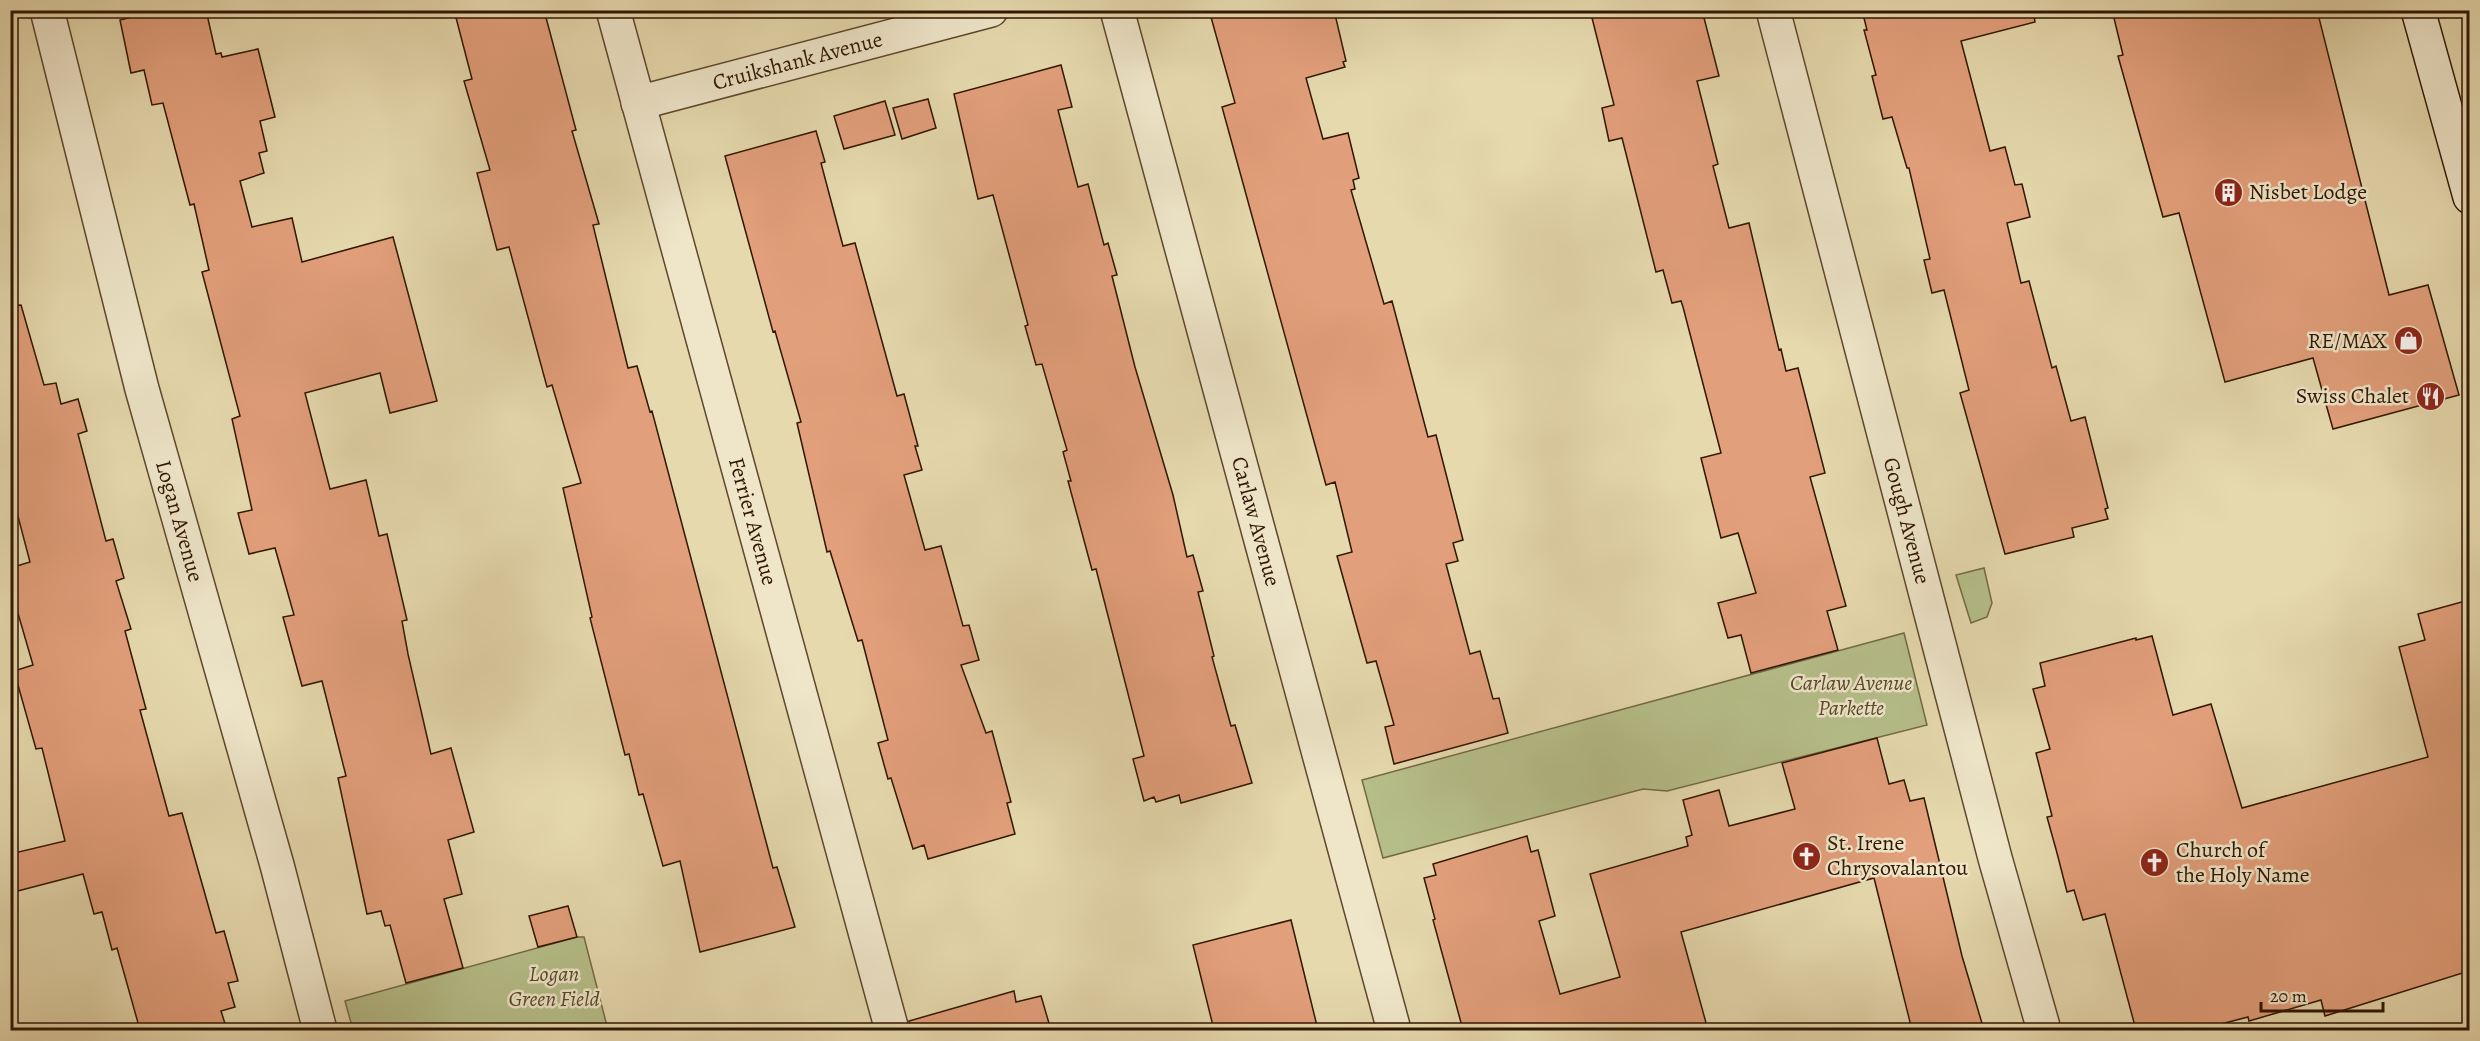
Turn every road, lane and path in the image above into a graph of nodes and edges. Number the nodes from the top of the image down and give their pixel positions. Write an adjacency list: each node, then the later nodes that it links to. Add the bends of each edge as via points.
1 (47, 10): 9 (street, Logan Avenue, via 142,389)
2 (613, 10): 7 (street, Ferrier Avenue)
3 (991, 10): 7 (street, Cruikshank Avenue)
4 (1117, 10): 11 (street, Carlaw Avenue)
5 (1773, 10): 12 (street, Gough Avenue, via 1992,847)
6 (2418, 10): 8 (street)
7 (638, 103): 10 (street, Ferrier Avenue)
8 (2469, 197)
9 (320, 1030)
10 (892, 1030)
11 (1394, 1030)
12 (2044, 1030)

